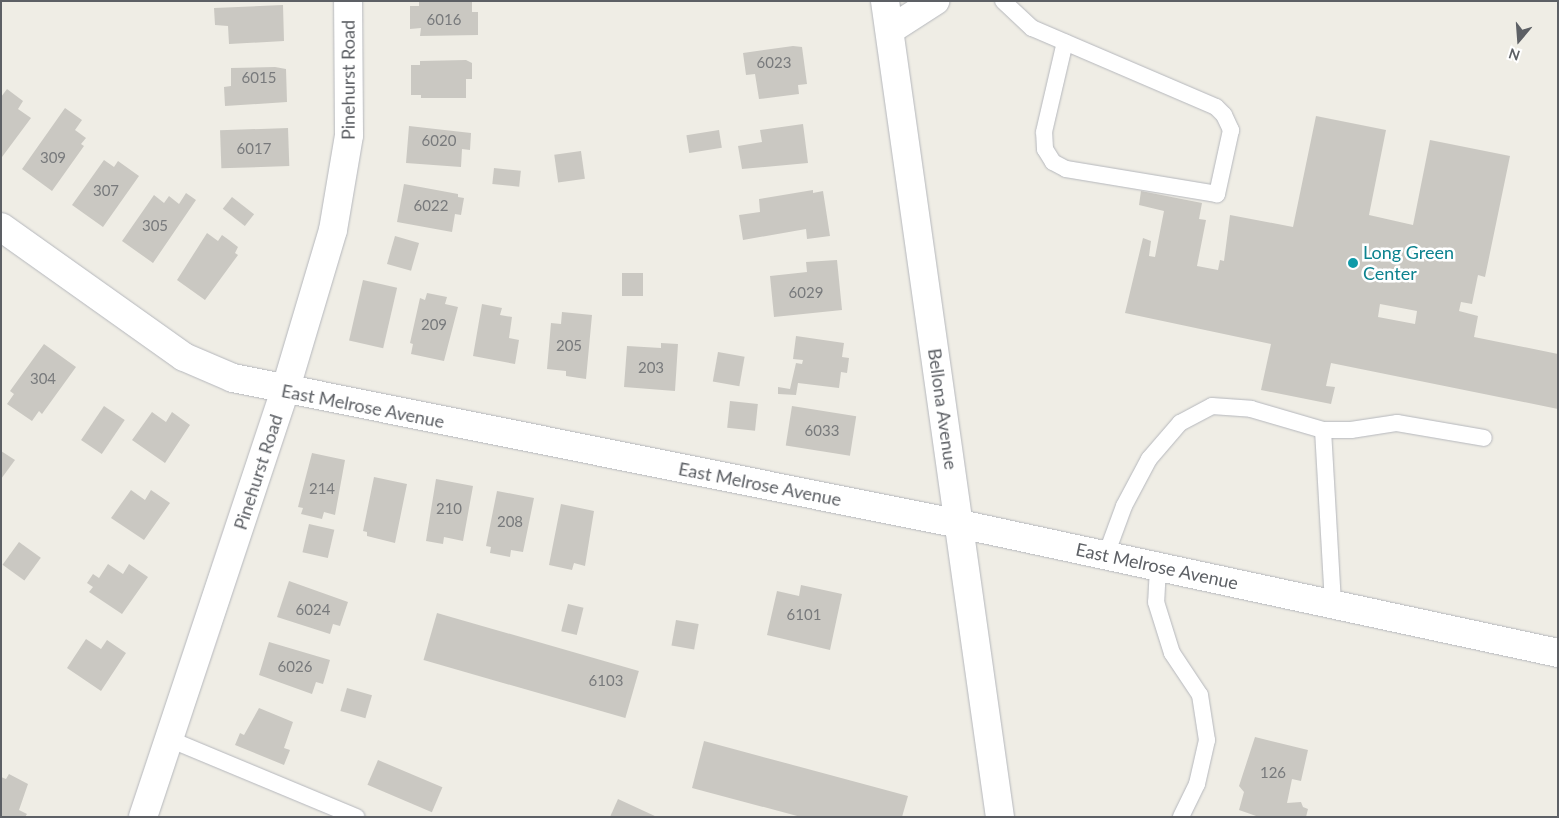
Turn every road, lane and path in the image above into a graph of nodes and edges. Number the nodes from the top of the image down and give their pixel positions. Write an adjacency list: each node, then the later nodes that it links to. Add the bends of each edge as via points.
1 (348, 1): 8 (street, Pinehurst Road, via 349,136 344,178 333,230)
2 (885, 1): 5 (street, Bellona Avenue)
3 (935, 1): 5 (street)
4 (1003, 1): 6 (lane, via 1032,28)
5 (890, 30): 11 (street, Bellona Avenue)
6 (1065, 42): 6 (lane, via 1216,107 1231,130 1217,194 1066,169 1053,162 1045,149 1044,132)
7 (1, 227): 8 (street, East Melrose Avenue, via 184,357 233,378)
8 (285, 390): 11 (street, East Melrose Avenue); 16 (street, Pinehurst Road)
9 (1323, 430): 10 (lane, via 1351,430 1397,423); 12 (lane, via 1252,409 1212,406 1180,423 1149,459 1124,506); 14 (lane)
10 (1484, 438)
11 (960, 524): 12 (street, East Melrose Avenue); 19 (street, Bellona Avenue)
12 (1106, 555): 13 (street, East Melrose Avenue)
13 (1158, 566): 14 (street, East Melrose Avenue); 20 (lane, via 1156,602 1172,653 1200,696 1208,740 1197,784)
14 (1333, 604): 15 (street, East Melrose Avenue)
15 (1558, 653)
16 (169, 739): 17 (street, Pinehurst Road); 18 (lane)
17 (144, 817)
18 (356, 817)
19 (1000, 817)
20 (1181, 817)

